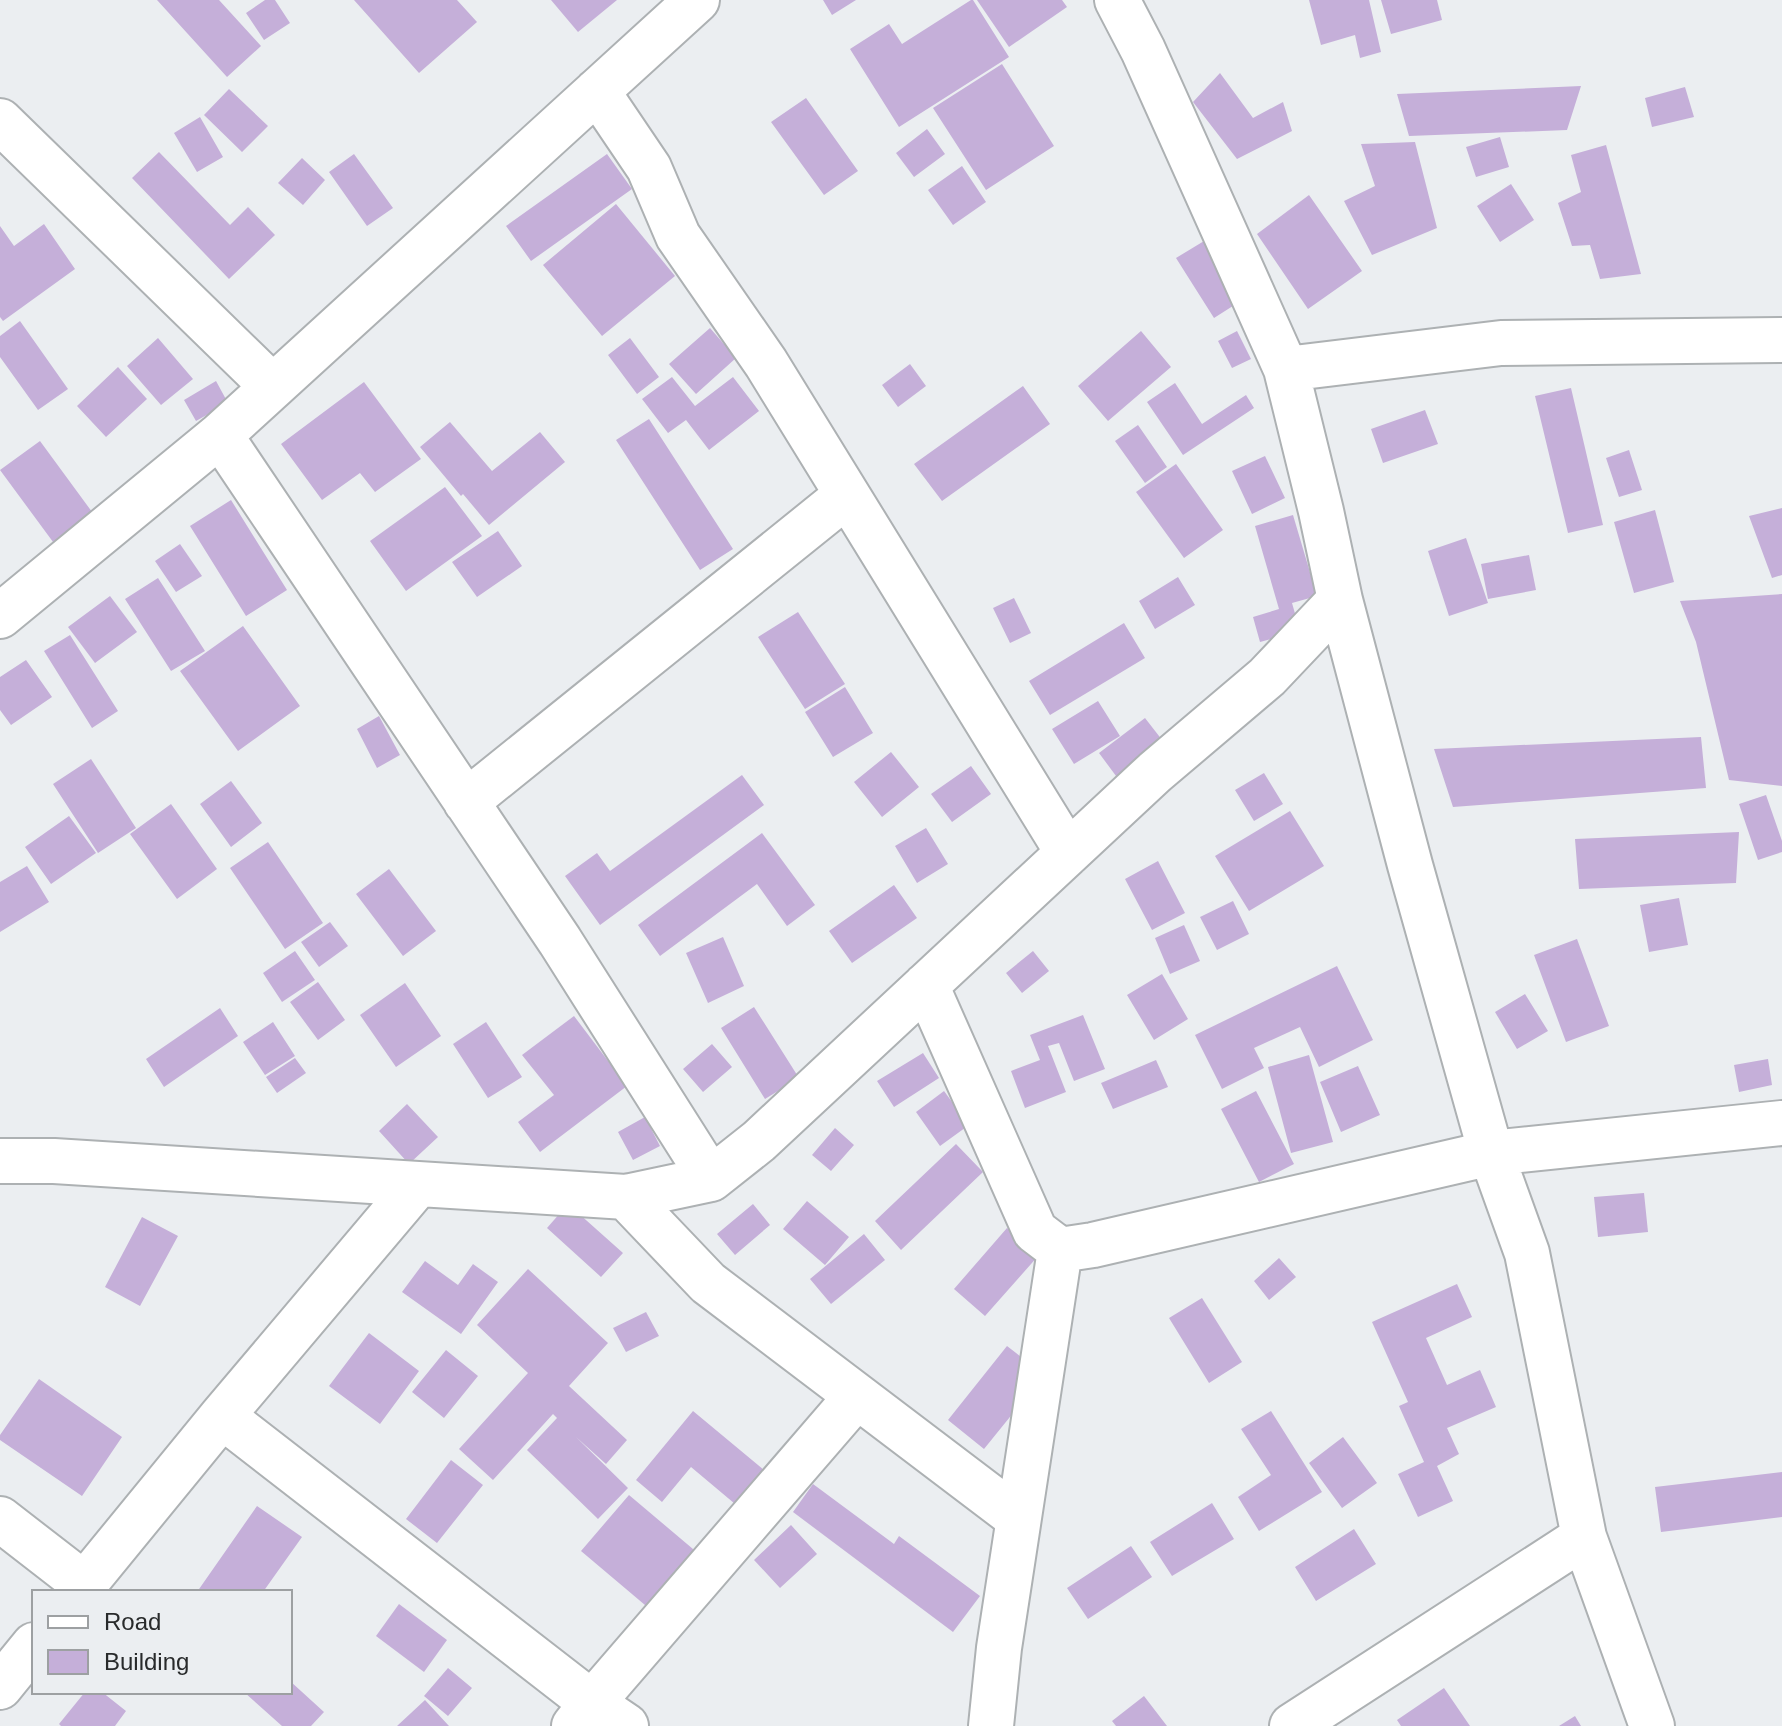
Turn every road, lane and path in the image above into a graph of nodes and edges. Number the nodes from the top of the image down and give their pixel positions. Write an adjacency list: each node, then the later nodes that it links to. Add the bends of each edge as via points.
1 (697, 0): 3 (street)
2 (1117, 0): 6 (street)
3 (597, 91): 7 (street); 9 (street, via 649,168 678,236 766,363)
4 (0, 121): 7 (street)
5 (1782, 340): 6 (street, via 1501,343)
6 (1286, 369): 10 (street)
7 (272, 386): 8 (street)
8 (220, 435): 11 (street); 12 (street)
9 (847, 495): 12 (street); 13 (street)
10 (1340, 600): 13 (street, via 1267,677); 16 (street)
11 (0, 616)
12 (466, 802): 18 (street)
13 (1068, 853): 14 (street)
14 (926, 985): 18 (street); 21 (street, via 1035,1231)
15 (1782, 1123): 16 (street)
16 (1491, 1153): 21 (street); 26 (street, via 1527,1253)
17 (0, 1161): 19 (street)
18 (711, 1179): 20 (street)
19 (418, 1184): 20 (street); 23 (street)
20 (626, 1197): 22 (street, via 708,1283)
21 (1060, 1250): 24 (street)
22 (857, 1396): 24 (street); 30 (street)
23 (222, 1416): 27 (street); 30 (street)
24 (1018, 1518): 31 (street)
25 (0, 1519): 27 (street)
26 (1584, 1537): 32 (street); 33 (street)
27 (81, 1588)
28 (32, 1647): 29 (street)
29 (0, 1687)
30 (597, 1718)
31 (991, 1726)
32 (1292, 1726)
33 (1652, 1726)

